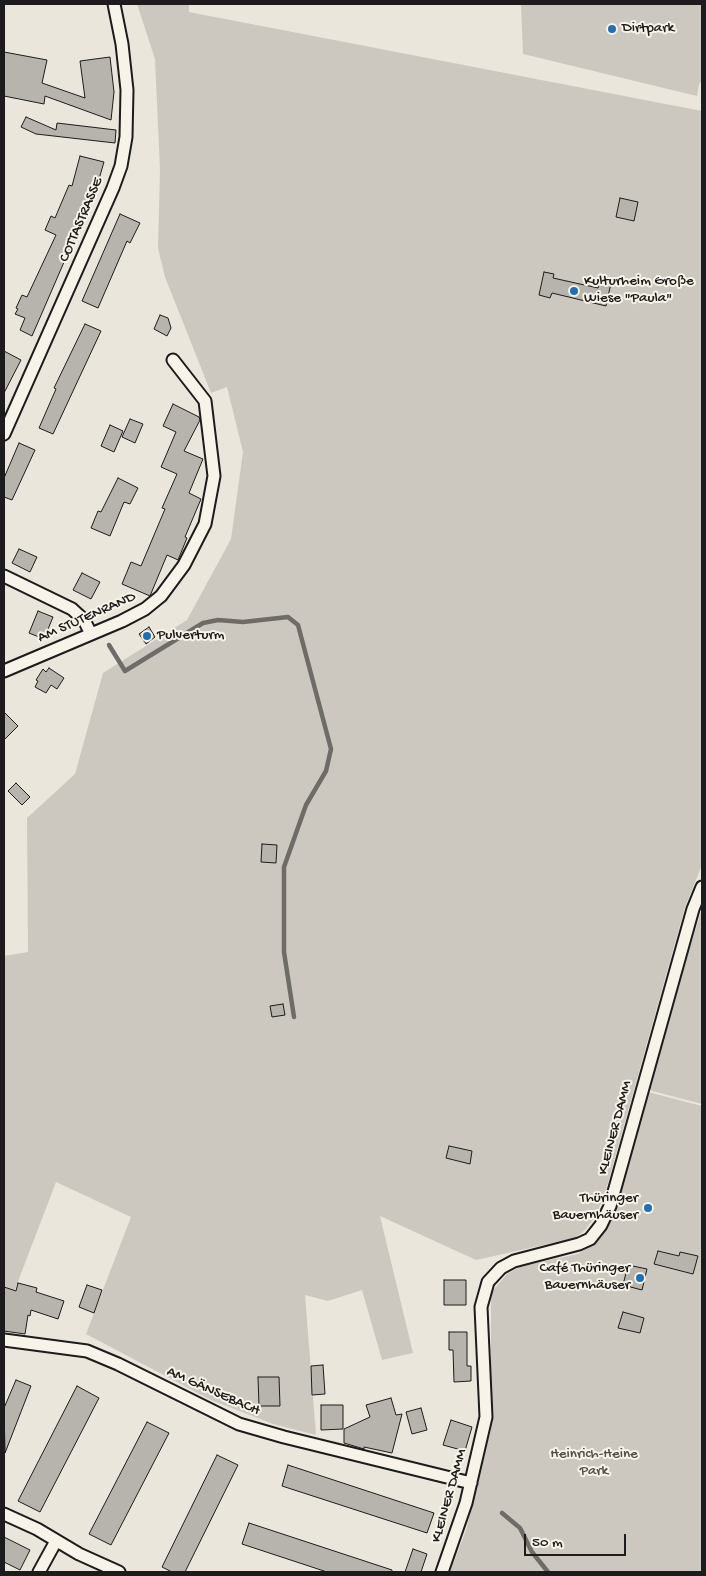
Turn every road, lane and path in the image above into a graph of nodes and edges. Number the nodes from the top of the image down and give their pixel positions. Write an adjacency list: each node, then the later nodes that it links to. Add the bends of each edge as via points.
1 (114, 4): 3 (street, COTTASTRASSE, via 126,90 126,137 121,166)
2 (173, 360): 5 (street, AM STUTENRAND, via 205,401 214,476 205,524 184,566 161,596 145,609)
3 (4, 434)
4 (4, 576): 5 (street, via 72,609 84,620)
5 (91, 634): 6 (street, AM STUTENRAND)
6 (4, 671)
7 (702, 887): 9 (street, KLEINER DAMM, via 610,1206 601,1225 590,1239 514,1261 500,1268 488,1282 482,1307 486,1417)
8 (4, 1340): 9 (street, AM GÄNSEBACH, via 87,1351 239,1424)
9 (471, 1482): 14 (street, KLEINER DAMM)
10 (4, 1514): 11 (street)
11 (56, 1541): 12 (street); 13 (street)
12 (39, 1572)
13 (119, 1572)
14 (442, 1572)

